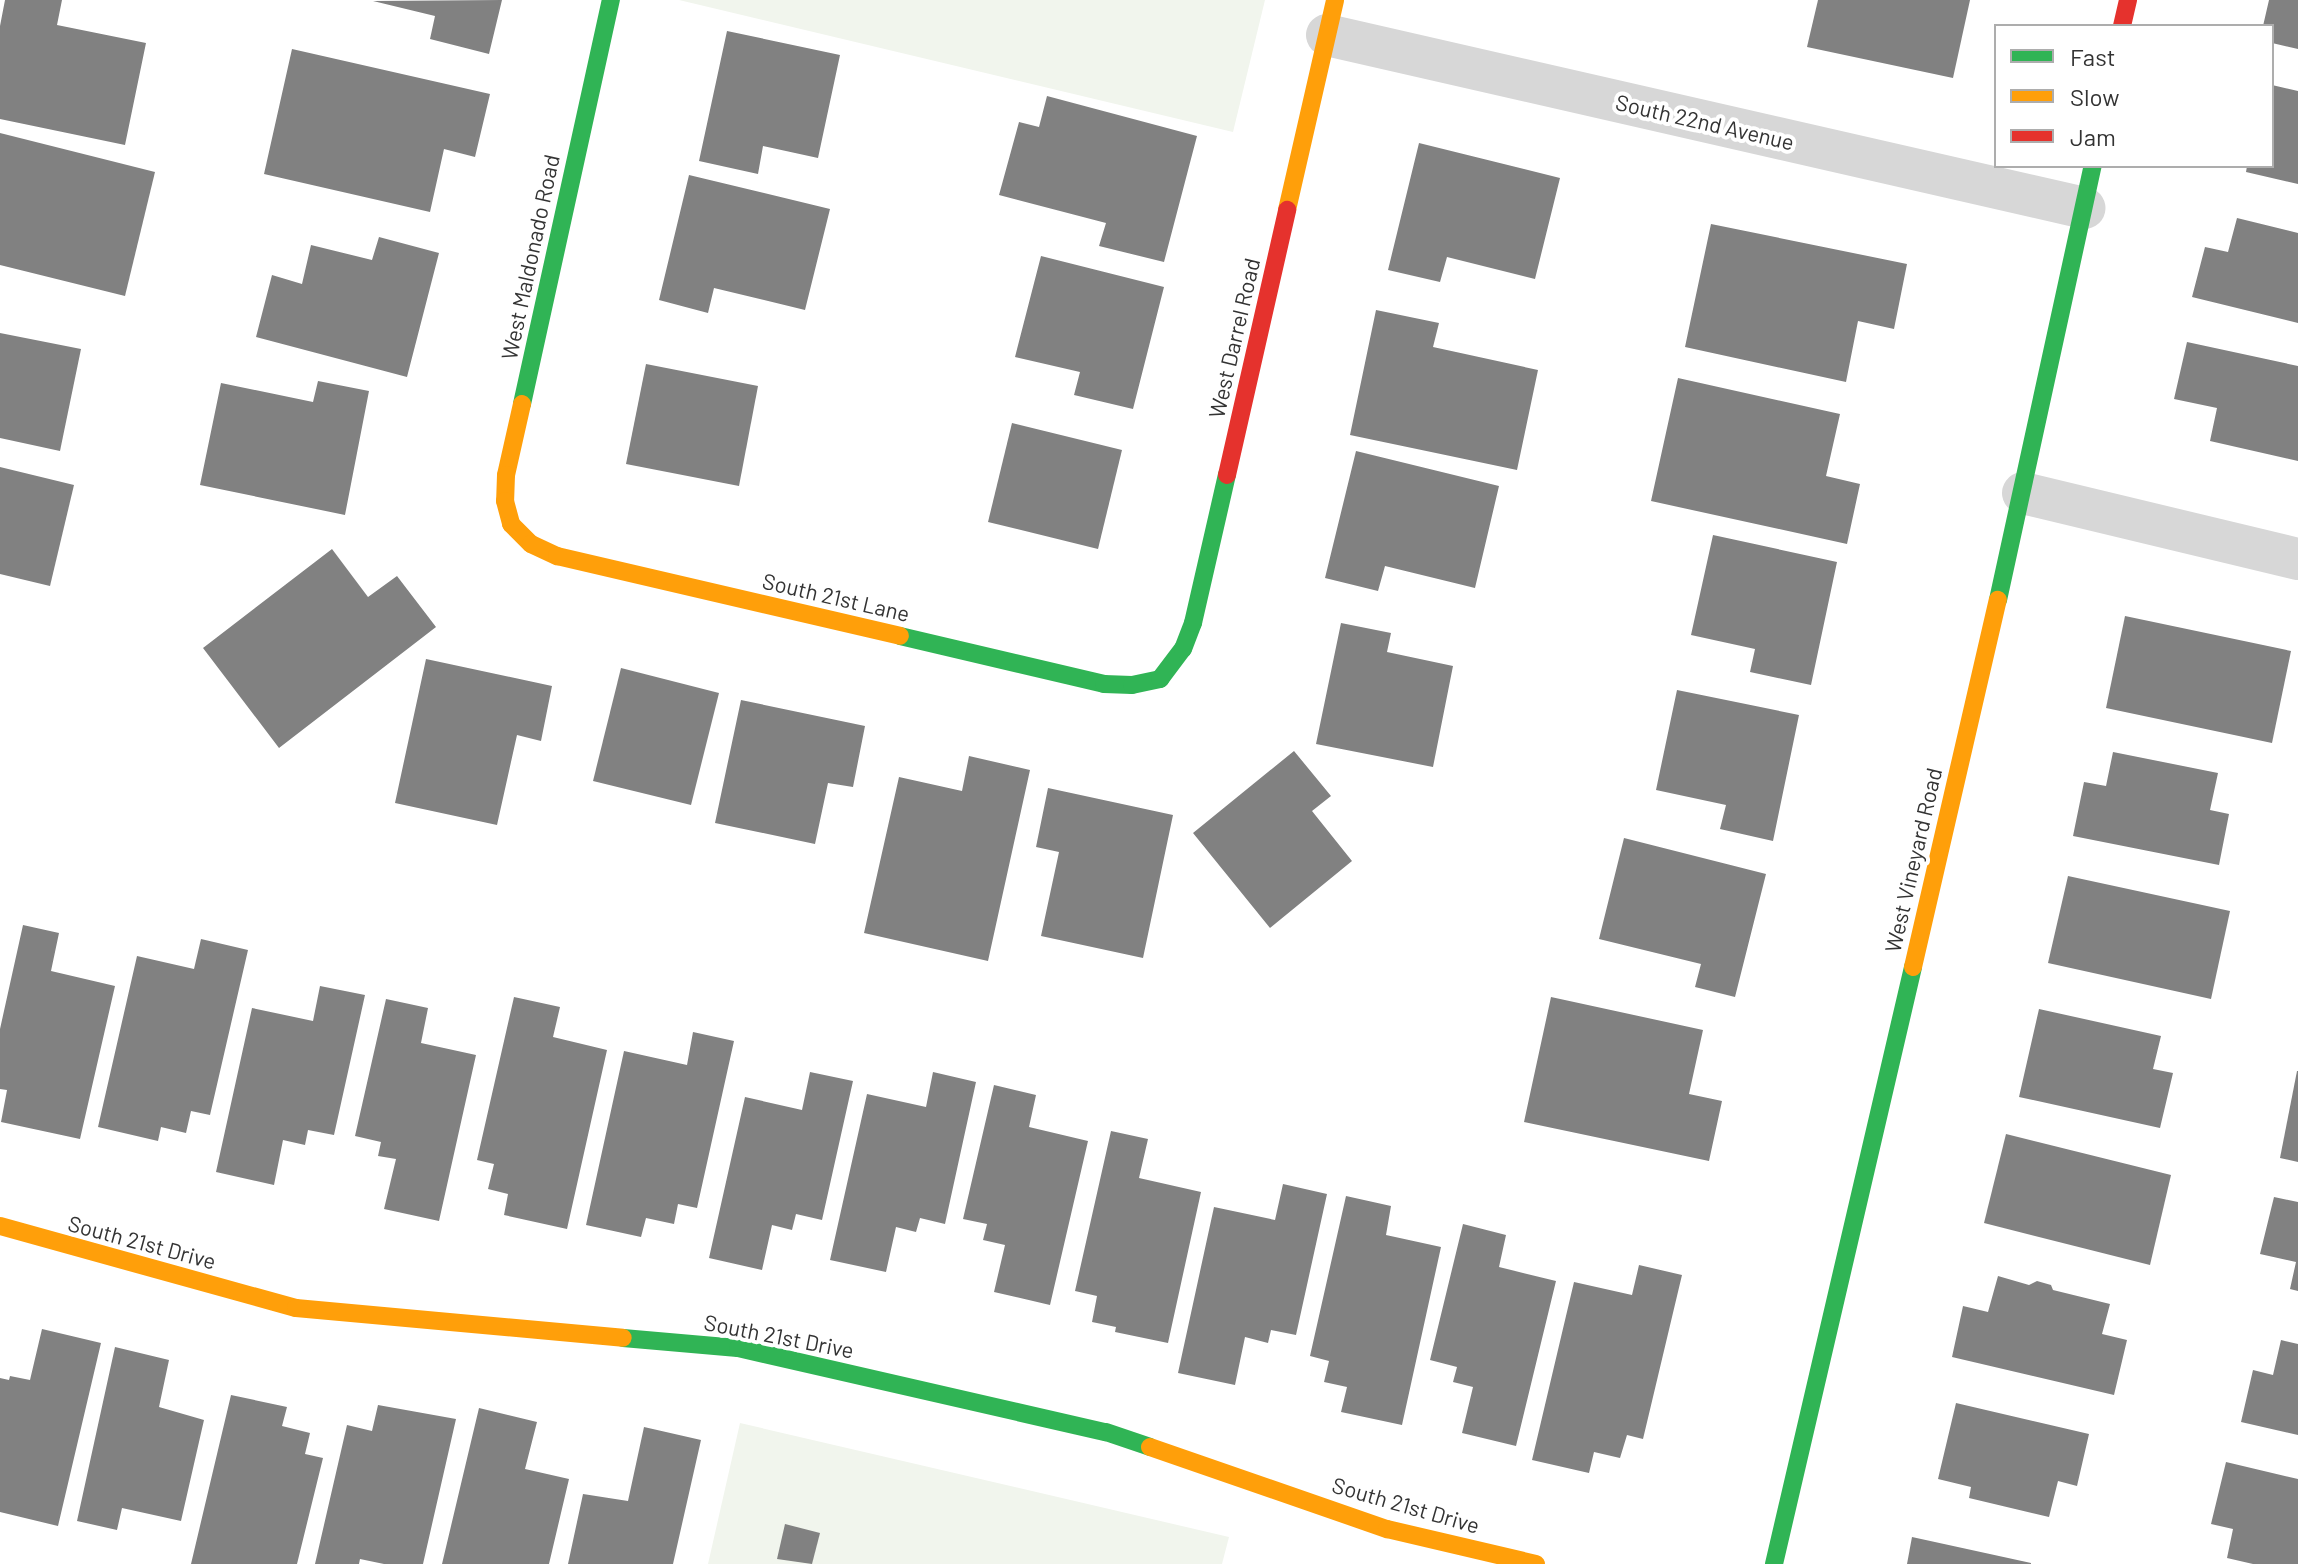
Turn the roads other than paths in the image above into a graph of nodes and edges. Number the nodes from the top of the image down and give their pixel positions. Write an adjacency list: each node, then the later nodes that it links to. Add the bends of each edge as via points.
1 (611, 0): 8 (street, West Maldonado Road, via 506,475)
2 (2128, 0): 4 (street)
3 (1331, 18): 6 (street, South 22nd Avenue); 10 (street, West Darrel Road, via 1193,623 1183,649)
4 (2122, 24)
5 (2093, 168): 6 (street, West Vineyard Road)
6 (2084, 208): 7 (street, West Vineyard Road)
7 (2023, 493): 9 (street); 13 (street, West Vineyard Road)
8 (511, 524): 10 (street, South 21st Lane, via 531,544 557,556 1104,684)
9 (2298, 559)
10 (1160, 679)
11 (0, 1226): 12 (street, South 21st Drive, via 296,1308 738,1348 1106,1432 1387,1529)
12 (1536, 1564)
13 (1774, 1564)

